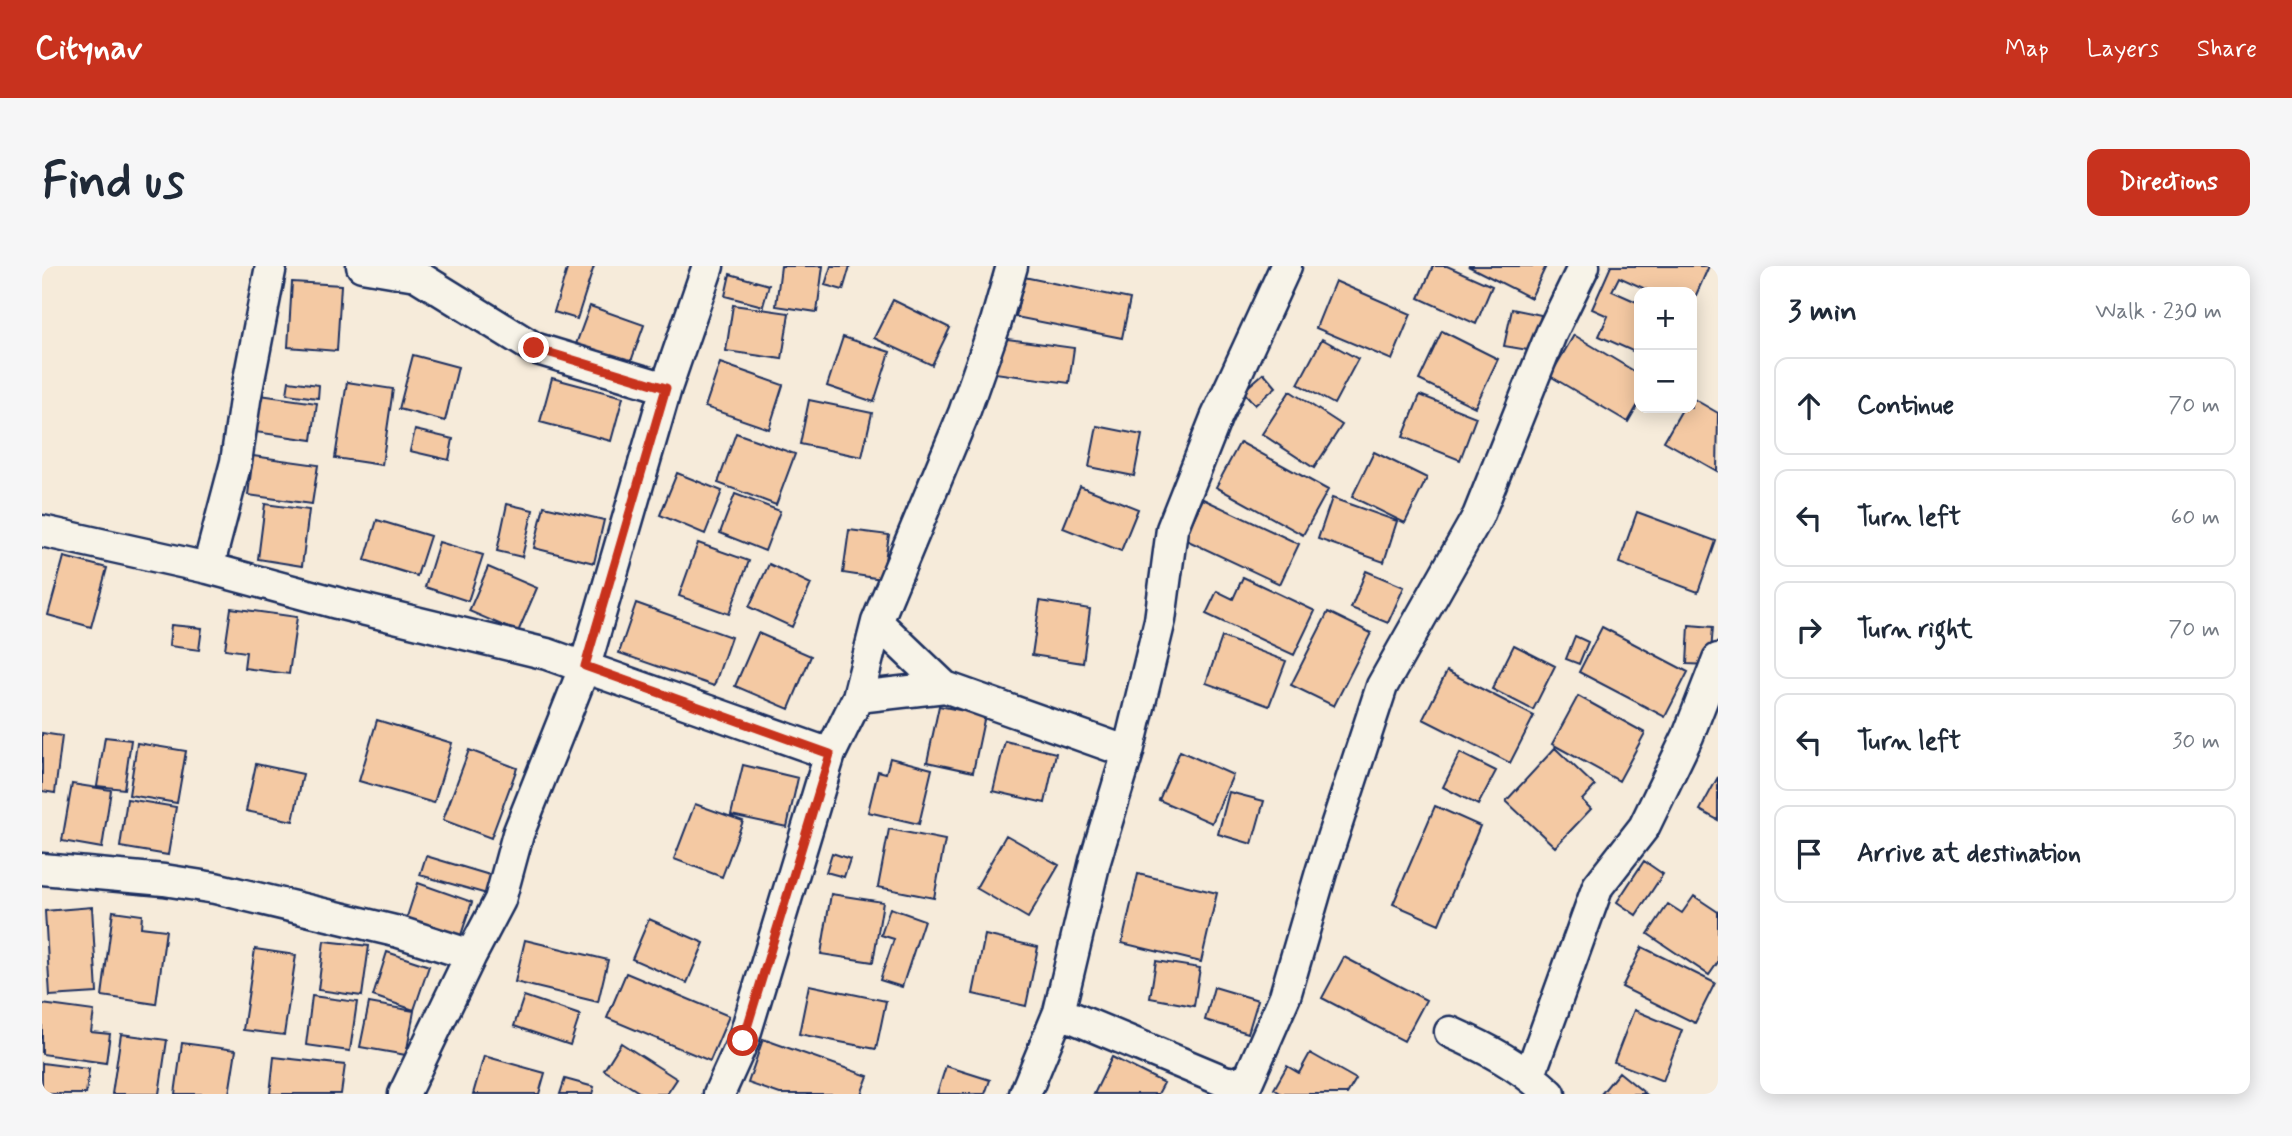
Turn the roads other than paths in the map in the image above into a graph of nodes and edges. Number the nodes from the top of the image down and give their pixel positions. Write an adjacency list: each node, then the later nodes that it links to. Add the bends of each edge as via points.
1 (271, 266): 10 (street, via 236,462)
2 (362, 266): 7 (street)
3 (708, 266): 8 (street)
4 (1012, 266): 11 (street, via 964,413)
5 (1286, 266): 16 (street, via 1216,418 1172,529 1160,620)
6 (1584, 266): 23 (street, via 1551,334 1478,516 1382,686 1284,996)
7 (418, 270): 8 (street, via 534,348)
8 (666, 388): 13 (street)
9 (42, 531): 10 (street)
10 (208, 568): 13 (street)
11 (877, 622): 14 (street); 15 (street)
12 (1718, 659): 22 (street, via 1688,736 1644,827 1598,886)
13 (585, 666): 17 (street); 19 (street, via 518,834 500,900)
14 (946, 687): 15 (street); 16 (street)
15 (858, 697): 17 (street)
16 (1128, 752): 20 (street, via 1095,861)
17 (830, 754): 25 (street, via 743,1041)
18 (42, 869): 19 (street, via 215,888 399,932)
19 (471, 955): 24 (street)
20 (1059, 1012): 23 (street, via 1224,1081); 26 (street)
21 (1450, 1032): 22 (street, via 1494,1052)
22 (1540, 1084)
23 (1245, 1085)
24 (404, 1094)
25 (719, 1094)
26 (1025, 1094)

